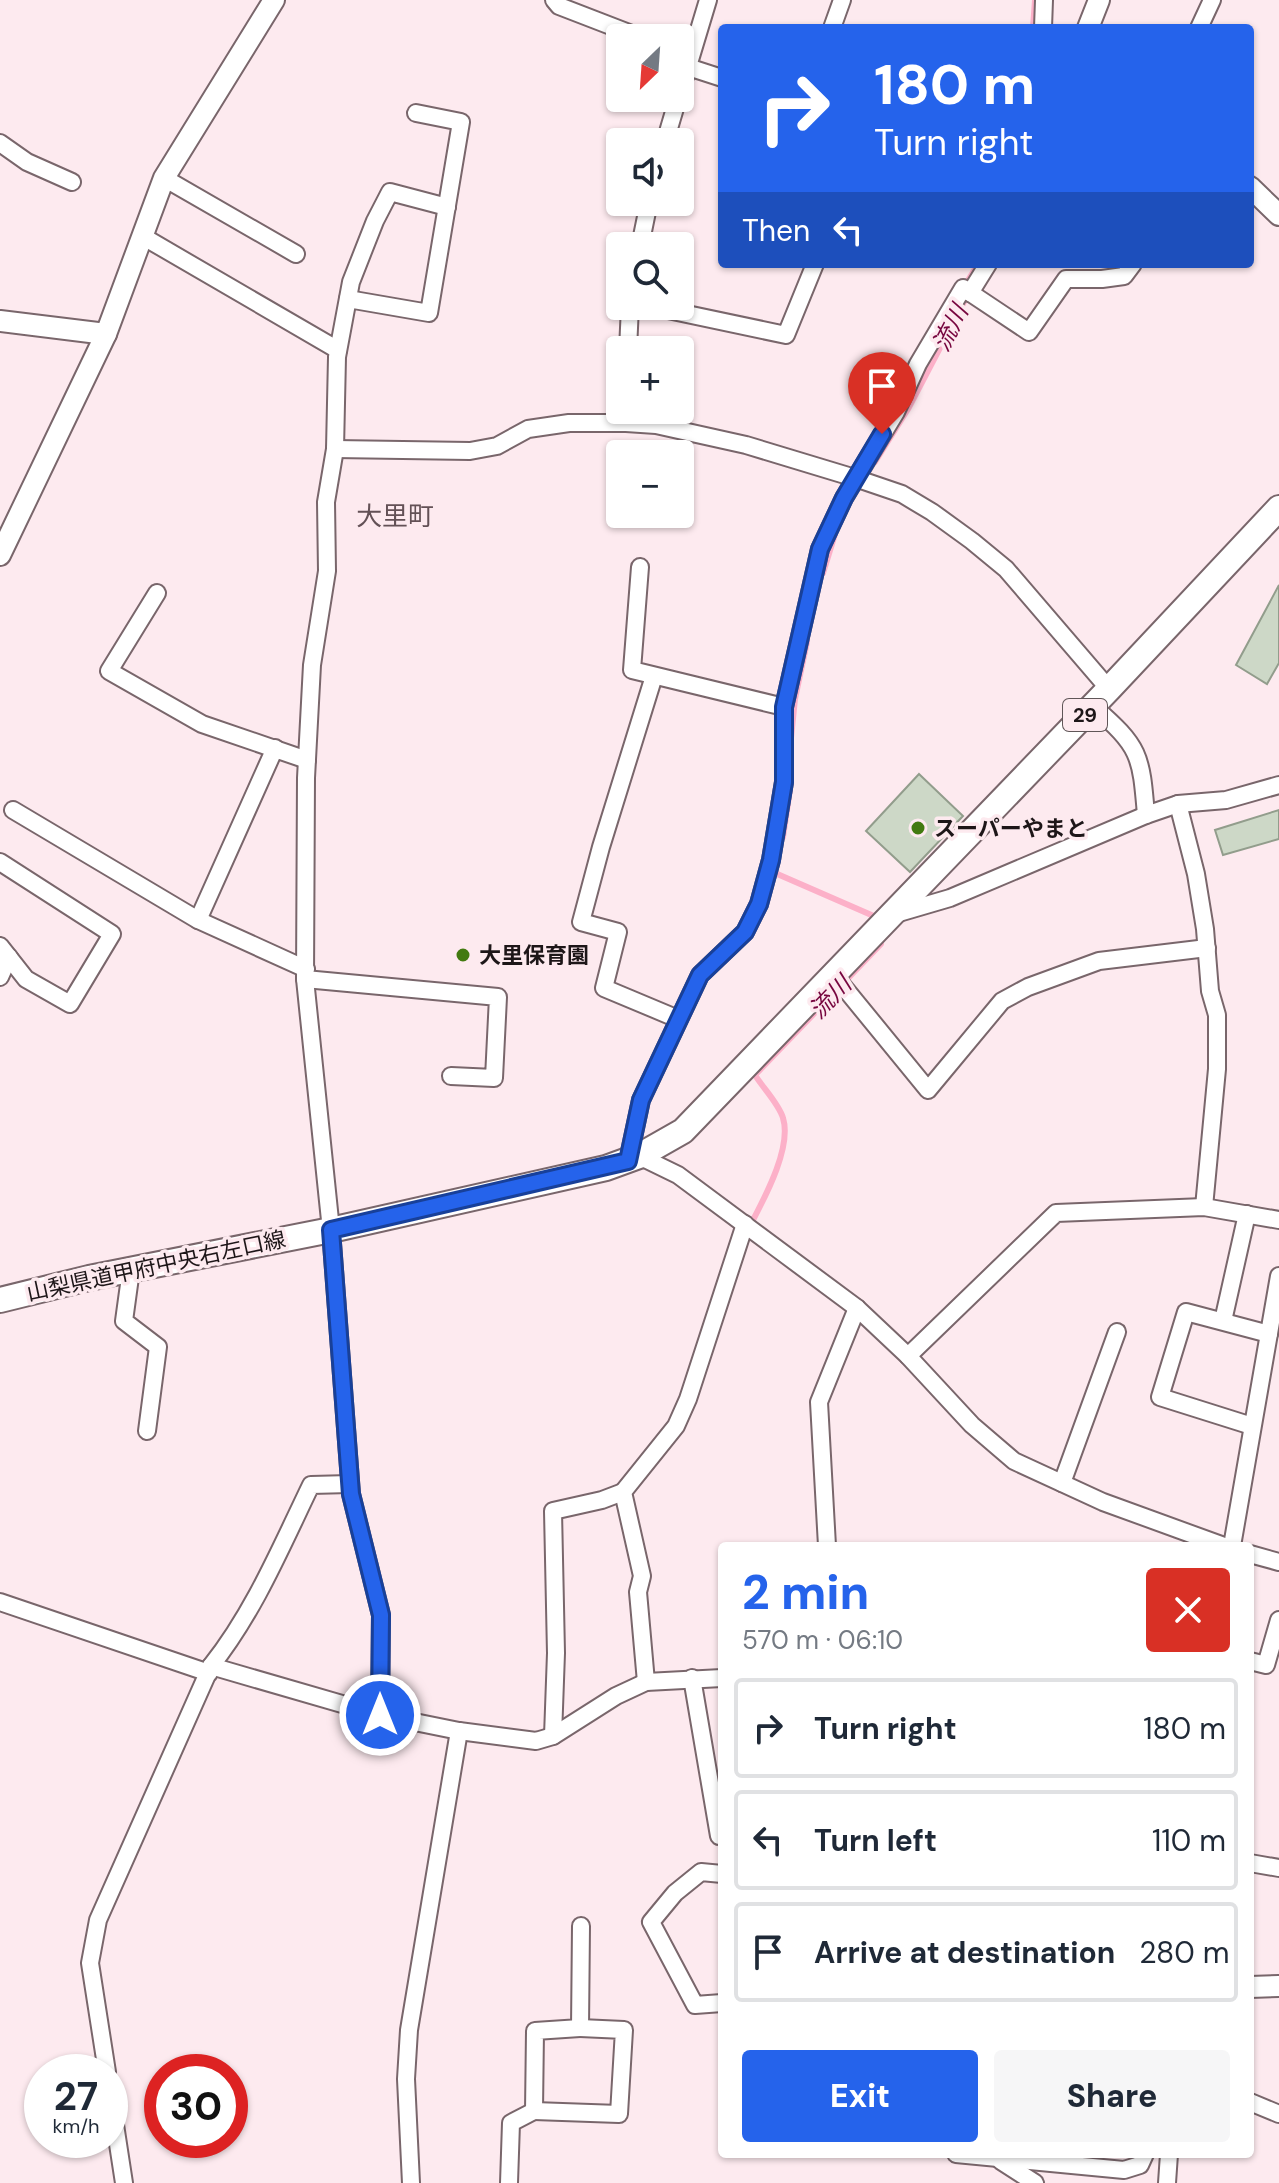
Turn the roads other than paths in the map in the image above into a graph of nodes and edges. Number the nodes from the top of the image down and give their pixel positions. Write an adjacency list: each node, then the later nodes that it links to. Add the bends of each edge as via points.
1 (274, 0): 18 (street)
2 (708, 0): 13 (street)
3 (842, 0): 9 (street)
4 (1044, 0): 10 (street)
5 (1099, 0): 11 (street)
6 (1212, 0): 12 (street)
7 (558, 2): 8 (street)
8 (609, 24)
9 (833, 24)
10 (1043, 24)
11 (1090, 24)
12 (1201, 24)
13 (694, 38)
14 (694, 63): 15 (street)
15 (718, 76)
16 (416, 113): 21 (street, via 461,122)
17 (0, 143): 19 (street)
18 (164, 178): 23 (street); 24 (street)
19 (72, 182)
20 (1254, 191): 22 (street)
21 (447, 207): 29 (street, via 390,192); 29 (street, via 429,313)
22 (1279, 215)
23 (142, 236): 32 (street); 33 (street)
24 (296, 254)
25 (813, 268): 30 (street, via 786,335)
26 (986, 268): 28 (street)
27 (1130, 268): 28 (street, via 1124,276 1066,279 1029,332)
28 (970, 293): 37 (street, via 963,288)
29 (348, 299): 33 (street)
30 (694, 316)
31 (0, 321): 32 (street)
32 (106, 334): 39 (street)
33 (338, 350): 36 (street)
34 (606, 419): 36 (street, via 528,429 497,446 470,451)
35 (652, 424): 37 (street)
36 (335, 449): 46 (street, via 326,502 327,571 312,665)
37 (855, 478): 43 (street, via 902,494 932,512 1006,569); 44 (street, via 820,549)
38 (1279, 508): 43 (main road, 山梨県道甲府中央右左口線 / 29)
39 (0, 555)
40 (640, 567): 42 (street, via 632,670)
41 (157, 593): 45 (street, via 109,671 202,724)
42 (654, 676): 44 (street); 59 (street, via 581,922 618,932 604,988)
43 (1101, 698): 50 (street, via 1136,751); 52 (main road, 山梨県道甲府中央右左口線 / 29)
44 (784, 707): 59 (street, via 784,782 759,904 745,932 700,975)
45 (275, 748): 46 (street); 53 (street)
46 (307, 760): 56 (street)
47 (1279, 785): 48 (street, via 1226,800)
48 (1178, 804): 50 (street); 54 (street)
49 (13, 810): 53 (street)
50 (1146, 815): 52 (street, via 950,898)
51 (0, 862): 55 (street, via 112,934 70,1004 26,979)
52 (890, 917): 57 (main road, 山梨県道甲府中央右左口線 / 29)
53 (198, 920): 56 (street)
54 (1207, 948): 57 (street, via 1099,961 1028,987 1002,1001 928,1090); 62 (street, via 1217,1015 1217,1069)
55 (4, 952): 58 (street)
56 (305, 974): 60 (street, via 498,997 494,1078); 66 (street)
57 (835, 976): 61 (main road, 山梨県道甲府中央右左口線 / 29, via 683,1131)
58 (0, 977)
59 (678, 1019): 61 (street, via 641,1100)
60 (451, 1076)
61 (634, 1158): 65 (street, via 678,1175); 66 (main road, 山梨県道甲府中央右左口線 / 29)
62 (1204, 1207): 63 (street); 74 (street, via 1056,1213)
63 (1247, 1214): 64 (street); 71 (street)
64 (1279, 1220)
65 (745, 1224): 70 (street); 79 (street, via 676,1426)
66 (331, 1230): 67 (main road, 山梨県道甲府中央右左口線 / 29); 78 (street)
67 (131, 1270): 69 (main road, 山梨県道甲府中央右左口線 / 29); 76 (street, via 124,1321 158,1347)
68 (1279, 1276): 73 (street)
69 (0, 1300)
70 (857, 1308): 74 (street); 80 (street, via 819,1402)
71 (1223, 1321): 73 (street); 75 (street, via 1186,1312 1160,1397)
72 (1117, 1332): 77 (street)
73 (1269, 1334): 75 (street)
74 (908, 1356): 77 (street, via 997,1448)
75 (1252, 1426): 82 (street)
76 (147, 1431)
77 (1062, 1483): 81 (street)
78 (350, 1484): 88 (street, via 311,1485 251,1608); 92 (street, via 381,1615)
79 (623, 1492): 91 (street, via 642,1576 638,1592); 94 (street, via 553,1511)
80 (827, 1542)
81 (1213, 1542)
82 (1233, 1542)
83 (1254, 1555): 84 (street)
84 (1279, 1562)
85 (0, 1602): 88 (street)
86 (1279, 1620): 87 (street, via 1266,1665)
87 (1254, 1662)
88 (210, 1670): 92 (street); 104 (street, via 92,1941 90,1963)
89 (692, 1678): 90 (street); 91 (street); 95 (street)
90 (718, 1678)
91 (646, 1682): 94 (street)
92 (380, 1715): 93 (street)
93 (459, 1731): 94 (street, via 536,1741); 113 (street, via 409,2030)
94 (553, 1736)
95 (718, 1830)
96 (1254, 1864): 97 (street)
97 (1279, 1868)
98 (718, 1874): 102 (street, via 701,1872 651,1922 695,2005)
99 (581, 1926): 103 (street)
100 (1279, 1986): 101 (street)
101 (1254, 1987)
102 (718, 2003)
103 (580, 2028): 106 (street, via 535,2031); 106 (street, via 624,2030 619,2114)
104 (104, 2054)
105 (1254, 2104): 107 (street)
106 (534, 2111): 114 (street, via 511,2123)
107 (1279, 2114)
108 (120, 2158): 112 (street)
109 (996, 2158): 110 (street, via 1124,2170 1140,2165); 115 (street)
110 (1143, 2158)
111 (1169, 2158): 116 (street)
112 (124, 2183)
113 (411, 2183)
114 (509, 2183)
115 (1035, 2183)
116 (1167, 2183)

